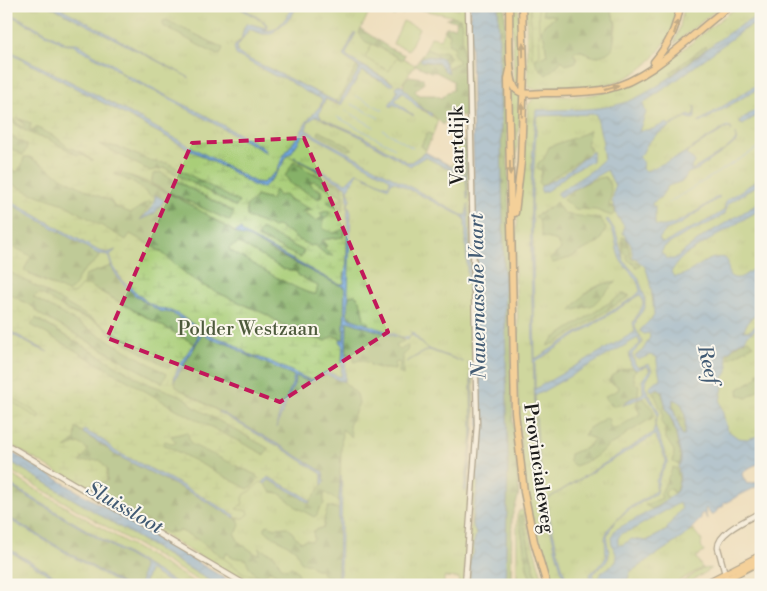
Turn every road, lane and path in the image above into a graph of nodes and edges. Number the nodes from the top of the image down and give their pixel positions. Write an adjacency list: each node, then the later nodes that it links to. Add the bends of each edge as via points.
1 (468, 6): 16 (street, Vaartdijk, via 477,425)
2 (509, 6): 6 (highway, Provincialeweg)
3 (522, 6): 8 (highway, Provincialeweg, one-way to 3)
4 (680, 6): 7 (highway, one-way to 4, via 670,41)
5 (730, 6): 7 (highway)
6 (510, 70): 8 (highway, via 516,90); 9 (highway, Provincialeweg, one-way to 9)
7 (645, 72): 8 (highway, one-way to 7, via 600,90 617,86)
8 (523, 93): 9 (highway, Provincialeweg, one-way to 8, via 521,162)
9 (512, 234): 17 (highway, Provincialeweg, via 515,412 519,453 534,541)
10 (6, 444): 15 (street)
11 (761, 512): 14 (street, via 726,532 720,540 718,546)
12 (761, 555): 14 (main road)
13 (761, 561): 14 (main road)
14 (726, 579): 18 (main road); 19 (main road)
15 (246, 585)
16 (465, 585)
17 (547, 585)
18 (702, 585)
19 (715, 585)

